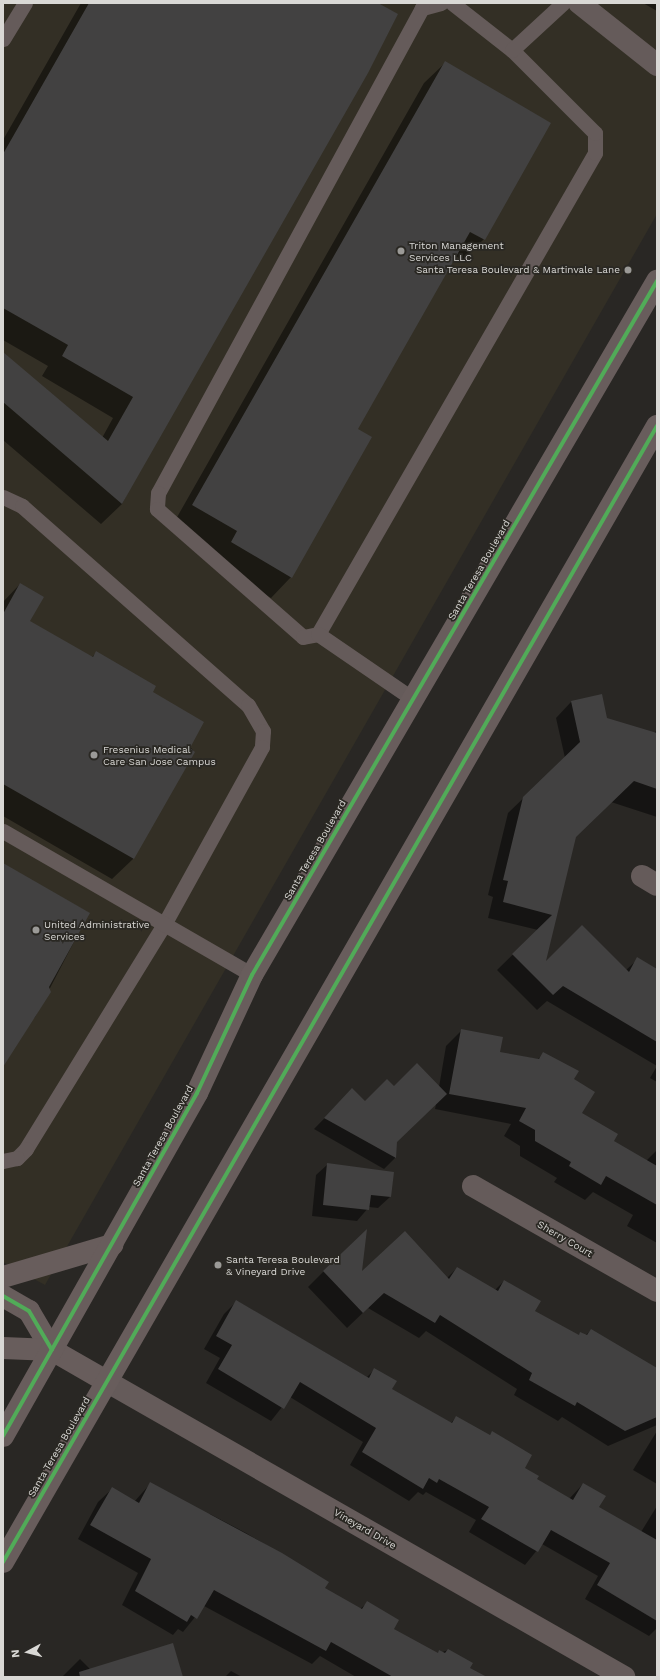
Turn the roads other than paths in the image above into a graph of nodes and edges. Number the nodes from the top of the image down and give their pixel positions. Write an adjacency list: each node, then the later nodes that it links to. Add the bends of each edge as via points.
1 (25, 3): 6 (lane)
2 (441, 3): 12 (lane, via 422,8 158,493 157,509 174,524 303,637)
3 (452, 3): 7 (lane)
4 (563, 3): 7 (lane)
5 (589, 7): 8 (street)
6 (3, 39)
7 (512, 50): 12 (lane, via 595,132 595,153)
8 (657, 65)
9 (657, 281): 13 (main road, Santa Teresa Boulevard)
10 (657, 426): 25 (main road, Santa Teresa Boulevard)
11 (3, 497): 15 (lane, via 22,506 258,717 263,731 262,747)
12 (318, 634): 13 (lane)
13 (413, 699): 16 (main road, Santa Teresa Boulevard)
14 (3, 831): 15 (lane)
15 (163, 926): 16 (lane); 17 (lane, via 26,1149 17,1158)
16 (252, 975): 19 (main road, Santa Teresa Boulevard, via 197,1093)
17 (3, 1161)
18 (473, 1186): 21 (street, Sherry Court)
19 (112, 1245): 20 (main road, via 41,1268); 24 (main road, Santa Teresa Boulevard)
20 (3, 1277)
21 (657, 1291)
22 (3, 1296): 24 (main road, via 29,1311)
23 (3, 1348): 24 (main road)
24 (52, 1350): 25 (main road); 26 (main road, Santa Teresa Boulevard)
25 (106, 1381): 27 (main road, Santa Teresa Boulevard); 28 (street, Vineyard Drive)
26 (3, 1436)
27 (3, 1562)
28 (624, 1677)

